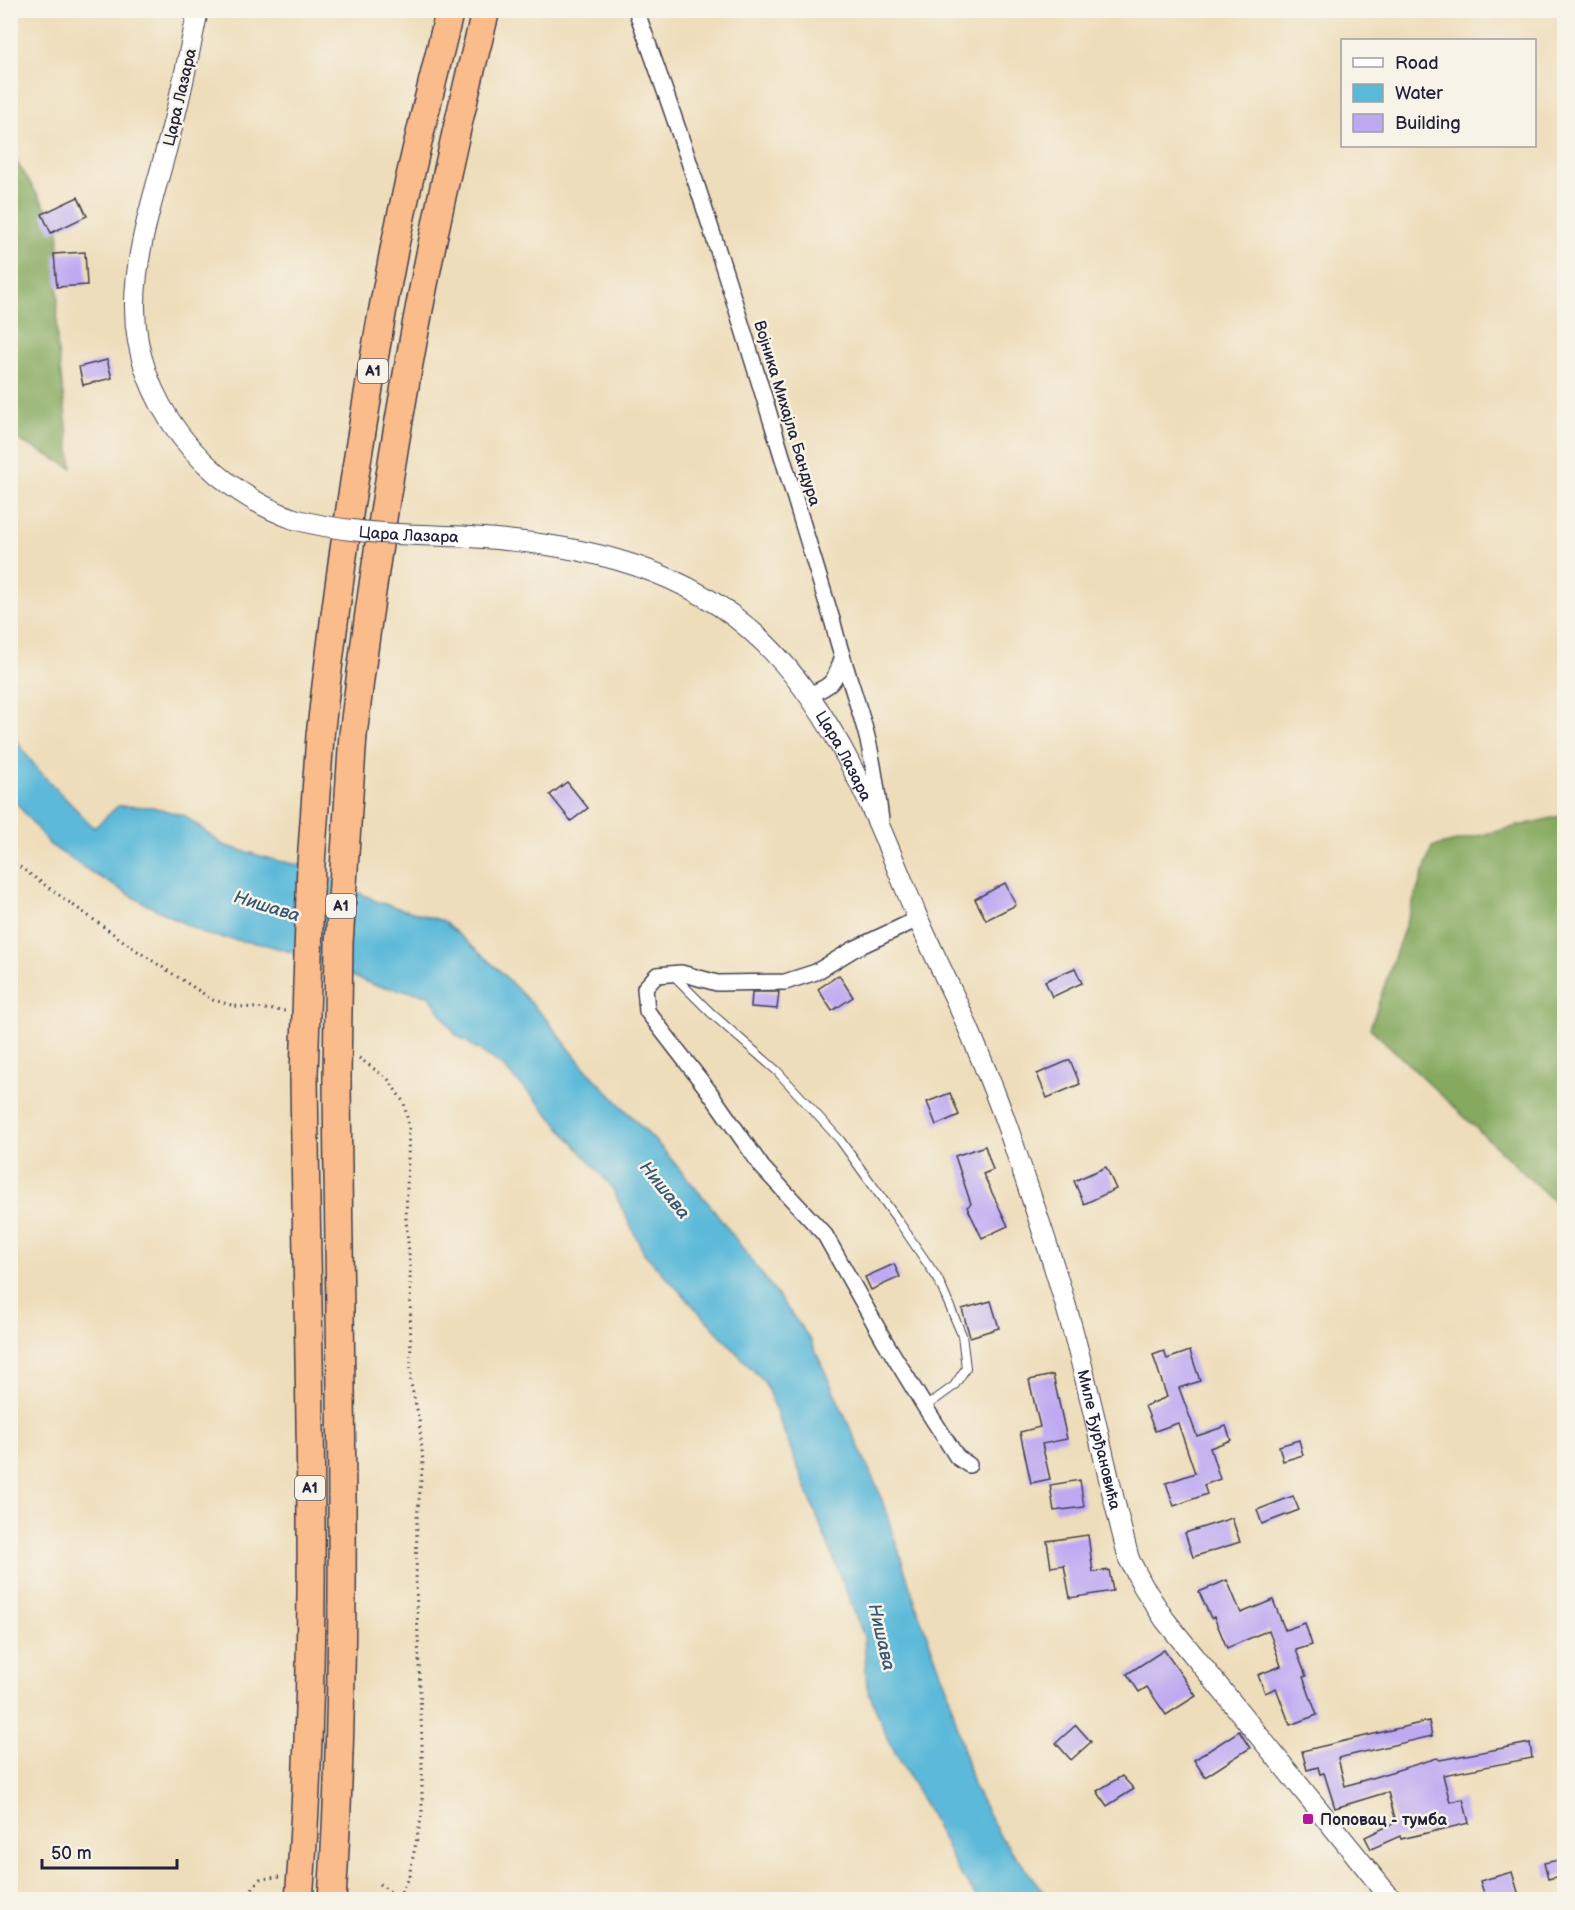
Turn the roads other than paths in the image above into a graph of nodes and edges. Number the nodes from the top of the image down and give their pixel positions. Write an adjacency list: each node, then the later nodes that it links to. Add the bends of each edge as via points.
1 (198, 10): 6 (street, Цара Лазара, bridge, via 176,114 141,243 135,304 141,354 160,403 185,442 243,494 294,519 369,532 524,541 592,553 669,578 747,627 770,648)
2 (450, 10): 12 (highway, A1, bridge, via 387,291 343,550 321,736 309,899 304,1075 311,1579 308,1748)
3 (486, 10): 13 (highway, A1, bridge, via 447,172 413,340 376,558 353,735 340,933 337,1078 343,1642)
4 (636, 10): 5 (street, Војника Михајла Бандура, via 743,328)
5 (842, 659): 6 (street, via 835,679); 7 (street, Војника Михајла Бандура, via 866,733)
6 (808, 695): 7 (street, Цара Лазара, via 849,762)
7 (882, 832): 8 (street, Цара Лазара)
8 (918, 919): 9 (street, via 816,972 785,982 717,983); 14 (street, Миле Ђурђановића, via 964,1018 1017,1155 1073,1333 1129,1559 1165,1620)
9 (672, 974): 10 (street, via 657,975 645,988 647,1011 762,1167 825,1235); 10 (lane, via 777,1071 840,1140 938,1279 962,1335 966,1368 954,1386)
10 (925, 1407): 11 (street, via 957,1457)
11 (969, 1465)
12 (299, 1899)
13 (332, 1899)
14 (1392, 1899)

